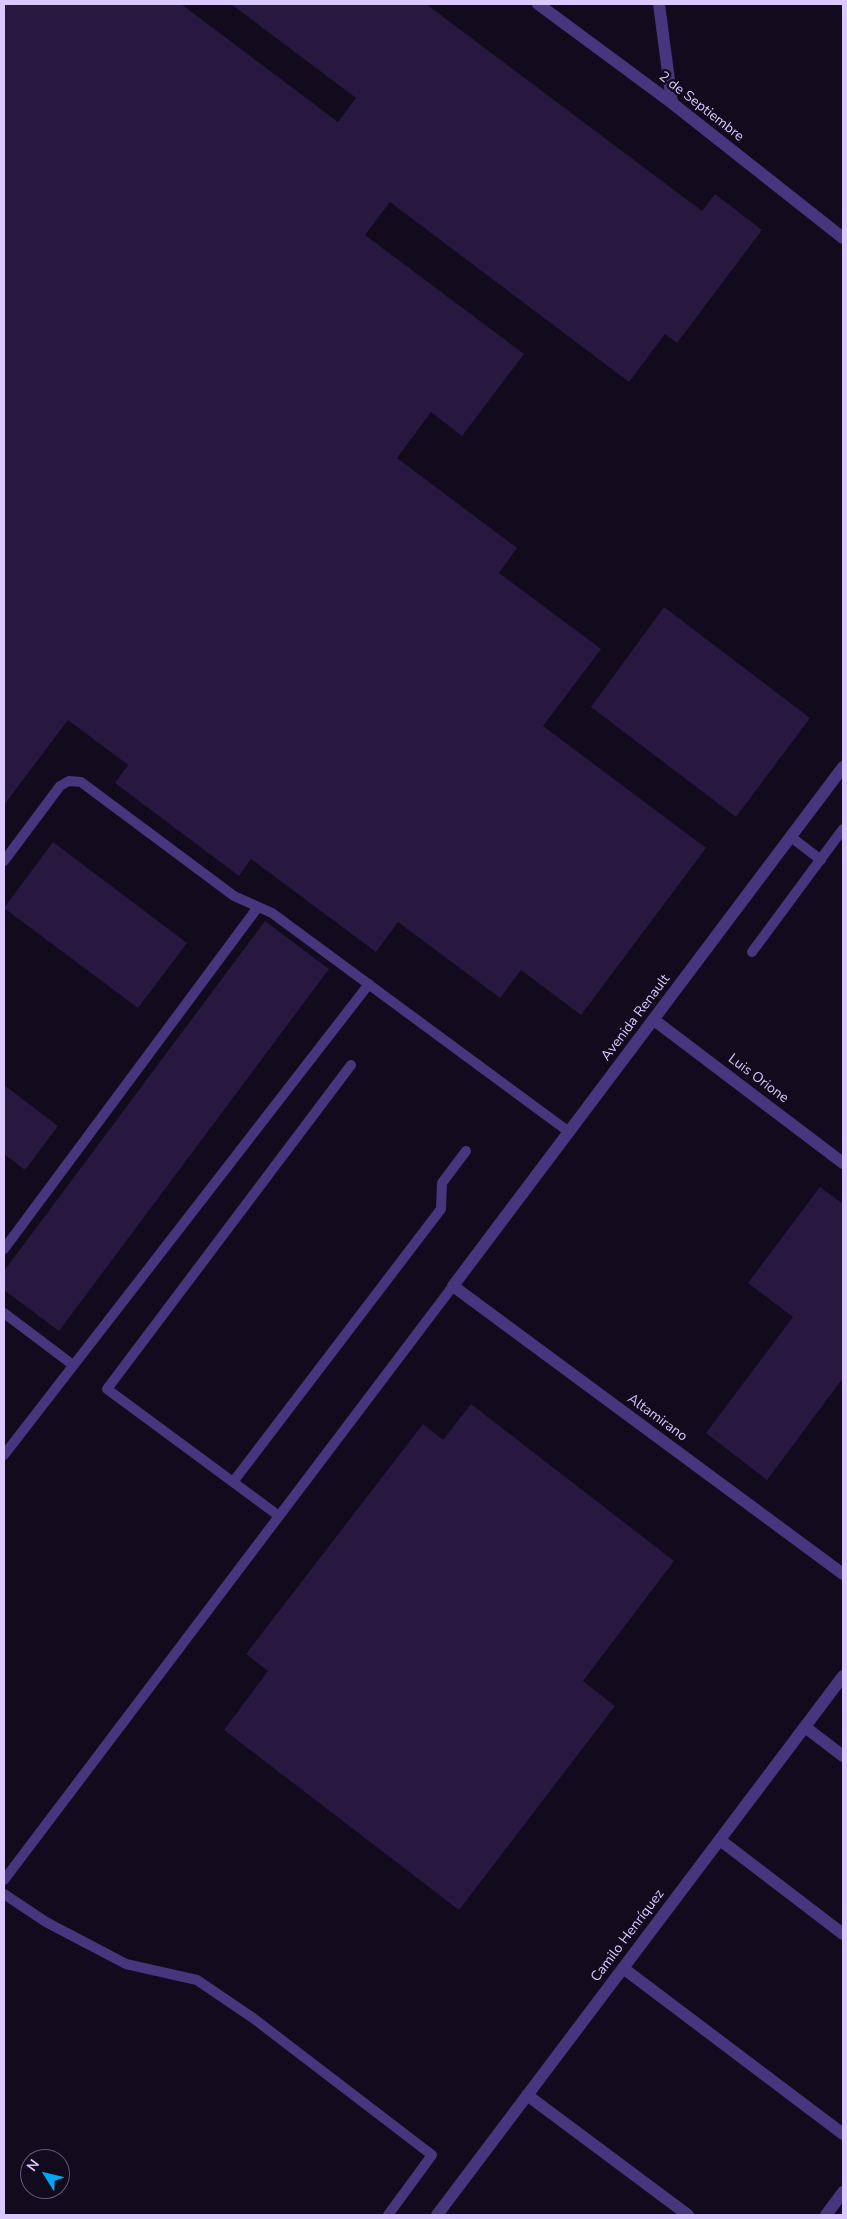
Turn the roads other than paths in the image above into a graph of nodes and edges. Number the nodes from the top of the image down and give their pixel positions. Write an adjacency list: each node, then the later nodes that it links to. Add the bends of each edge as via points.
1 (538, 4): 3 (street, 2 de Septiembre)
2 (659, 4): 3 (street)
3 (672, 103): 4 (street, 2 de Septiembre)
4 (843, 238)
5 (843, 767): 7 (street, Avenida Renault)
6 (843, 829): 8 (lane)
7 (791, 837): 8 (lane); 13 (street, Avenida Renault)
8 (821, 860): 11 (lane)
9 (4, 861): 10 (lane, via 60,786 69,781 81,782 234,896)
10 (258, 907): 12 (lane, via 272,913); 18 (lane)
11 (752, 952)
12 (369, 984): 15 (lane); 21 (lane)
13 (654, 1020): 15 (street, Avenida Renault); 17 (street, Luis Orione)
14 (351, 1065): 23 (lane, via 107,1389)
15 (569, 1132): 19 (street, Avenida Renault)
16 (466, 1151): 23 (lane, via 442,1183 441,1209)
17 (843, 1163)
18 (4, 1249)
19 (453, 1286): 24 (lane); 25 (street, Altamirano)
20 (4, 1312): 21 (lane)
21 (73, 1365): 22 (lane)
22 (4, 1455)
23 (233, 1482): 24 (lane)
24 (279, 1516): 30 (lane)
25 (843, 1574)
26 (843, 1676): 27 (street, Camilo Henríquez)
27 (805, 1727): 28 (street); 29 (street, Camilo Henríquez)
28 (843, 1756)
29 (720, 1840): 32 (street); 33 (street, Camilo Henríquez)
30 (4, 1880)
31 (4, 1894): 37 (lane, via 46,1922 126,1964 197,1980 253,2018 432,2155)
32 (843, 1934)
33 (623, 1968): 34 (street, Camilo Henríquez); 35 (street)
34 (528, 2095): 38 (street, Camilo Henríquez); 39 (street)
35 (843, 2134)
36 (843, 2192): 40 (street)
37 (388, 2215)
38 (436, 2215)
39 (688, 2215)
40 (826, 2215)

